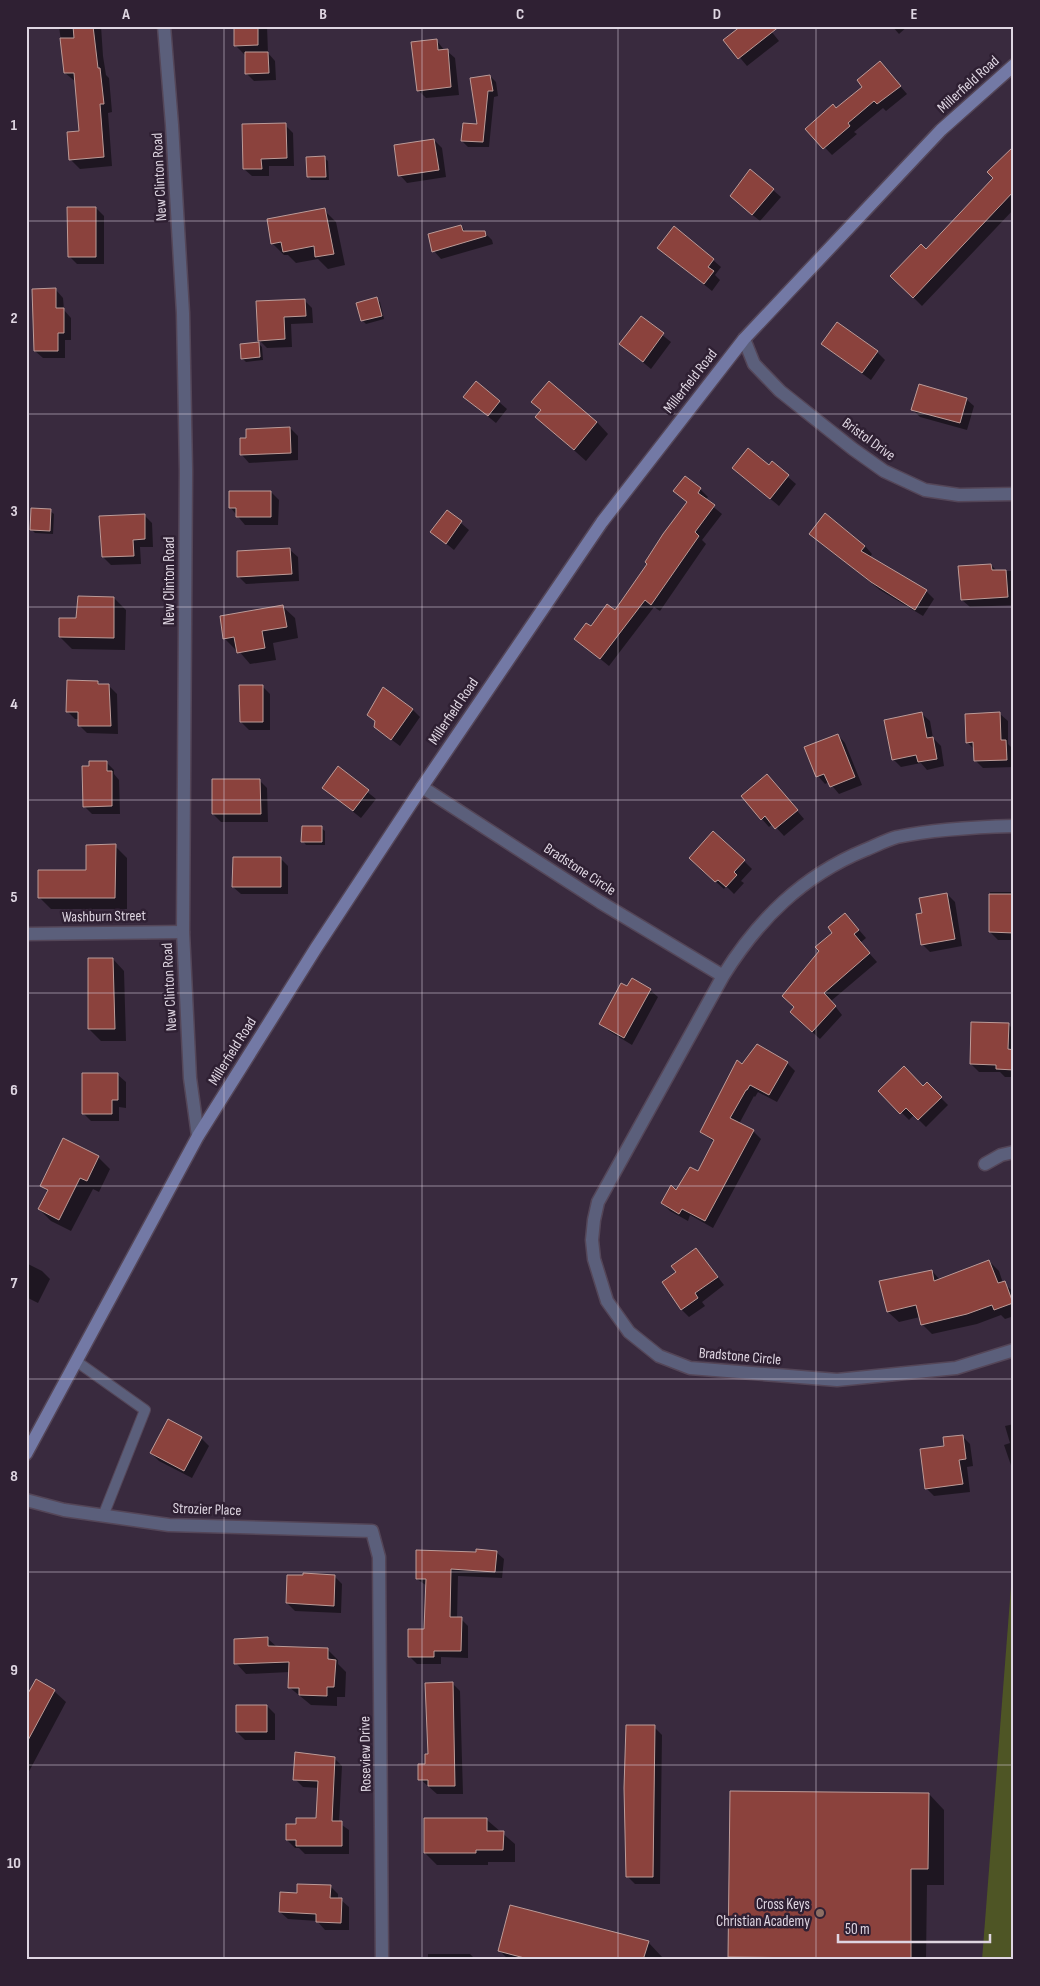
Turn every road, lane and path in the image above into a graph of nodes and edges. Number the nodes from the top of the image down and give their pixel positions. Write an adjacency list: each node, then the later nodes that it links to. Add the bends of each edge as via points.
1 (164, 26): 7 (street, New Clinton Road, via 182,313 186,471)
2 (1014, 65): 3 (main road, Millerfield Road, via 941,130)
3 (744, 339): 4 (street, Bristol Drive, via 754,364 780,391 884,471 925,490 959,495); 5 (main road, Millerfield Road, via 602,522)
4 (1014, 494)
5 (422, 787): 9 (street, Bradstone Circle, via 600,902); 10 (main road, Millerfield Road)
6 (1014, 826): 9 (street, Bradstone Circle, via 945,829 894,838 839,860 793,892 766,918)
7 (183, 932): 8 (street, Washburn Street); 10 (street, New Clinton Road, via 190,1078)
8 (26, 934)
9 (723, 976): 13 (street, Bradstone Circle, via 598,1202 592,1240 594,1259 607,1301 630,1332 660,1356 690,1368 837,1380 956,1368)
10 (198, 1136): 14 (main road, Millerfield Road)
11 (1014, 1152): 12 (street)
12 (985, 1164)
13 (1014, 1350)
14 (76, 1361): 15 (main road, Millerfield Road); 17 (lane, via 145,1410)
15 (26, 1454)
16 (26, 1500): 17 (street, Strozier Place)
17 (103, 1516): 18 (street, Strozier Place, via 168,1525 372,1531)
18 (376, 1548): 19 (street, Roseview Drive, via 379,1557)
19 (382, 1960)

